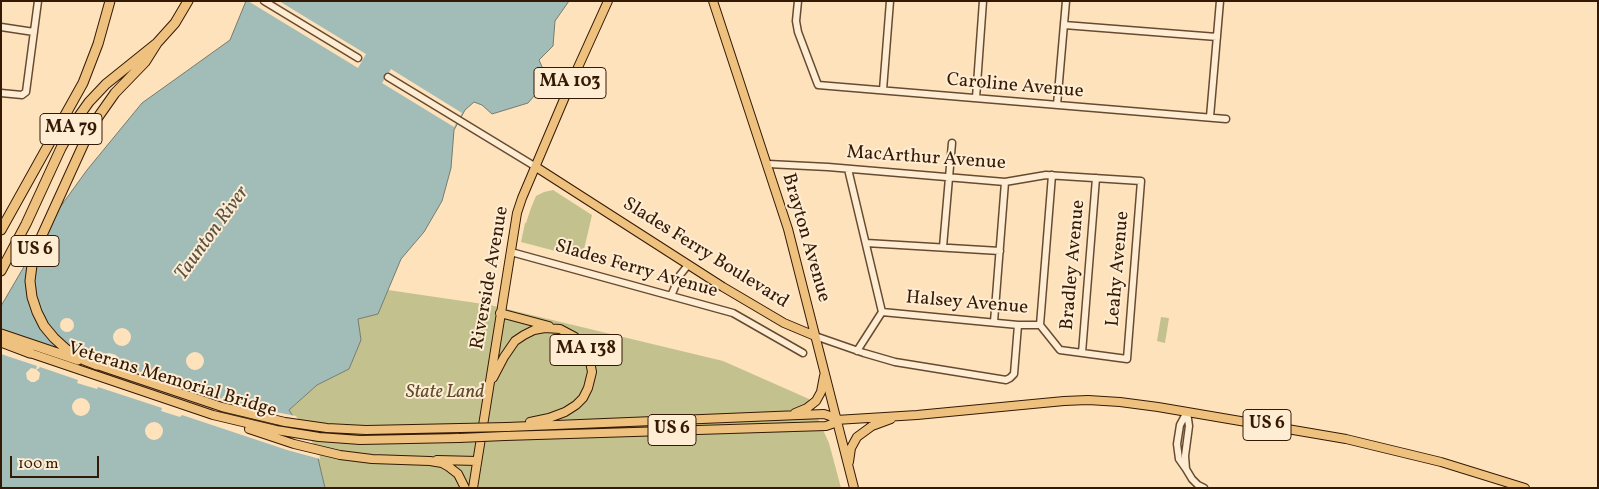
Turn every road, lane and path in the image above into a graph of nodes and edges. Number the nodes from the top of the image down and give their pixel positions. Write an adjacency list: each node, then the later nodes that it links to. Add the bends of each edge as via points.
1 (38, 1): 14 (street)
2 (110, 1): 34 (highway, US 6, via 83,84)
3 (188, 1): 16 (highway, US 6)
4 (264, 1): 17 (street)
5 (608, 1): 27 (main road, Riverside Avenue / MA 103)
6 (713, 1): 26 (main road, Brayton Avenue)
7 (798, 1): 19 (street, Caroline Avenue, via 798,32 818,85)
8 (890, 1): 19 (street)
9 (983, 1): 21 (street)
10 (1066, 1): 12 (street)
11 (1220, 1): 15 (street)
12 (1064, 25): 15 (street); 22 (street)
13 (1, 27): 14 (street)
14 (34, 32): 20 (street, via 24,94)
15 (1217, 37): 23 (street)
16 (158, 43): 40 (highway, MA 79, via 100,90 79,116); 56 (highway, US 6, via 96,120 36,249 32,265 30,280 35,307 47,330 70,352)
17 (358, 58)
18 (388, 77): 27 (street)
19 (883, 90): 21 (street, Caroline Avenue)
20 (1, 93)
21 (976, 98): 22 (street, Caroline Avenue)
22 (1057, 105): 23 (street, Caroline Avenue)
23 (1210, 117): 24 (street, Caroline Avenue)
24 (1226, 119)
25 (952, 143): 30 (street)
26 (768, 164): 28 (street, MacArthur Avenue); 49 (main road, Brayton Avenue)
27 (536, 167): 38 (main road, Riverside Avenue / MA 103, via 517,213); 39 (main road, Slades Ferry Boulevard)
28 (848, 169): 30 (street, MacArthur Avenue); 35 (street)
29 (1052, 175): 31 (street, MacArthur Avenue); 33 (street, MacArthur Avenue); 46 (street)
30 (948, 178): 33 (street, MacArthur Avenue); 36 (street)
31 (1096, 178): 32 (street, MacArthur Avenue); 54 (street, Bradley Avenue)
32 (1141, 181): 55 (street, Leahy Avenue)
33 (1005, 182): 37 (street)
34 (1, 230)
35 (866, 243): 36 (street); 42 (street)
36 (943, 247): 37 (street)
37 (1000, 251): 44 (street)
38 (511, 252): 41 (street, Slades Ferry Avenue); 43 (main road, Riverside Avenue / MA 103)
39 (688, 265): 41 (street); 49 (main road, Slades Ferry Boulevard, via 764,312)
40 (1, 271)
41 (671, 296): 53 (street, Slades Ferry Avenue, via 733,313)
42 (882, 312): 44 (street, Halsey Avenue); 51 (street)
43 (500, 313): 47 (main road); 58 (main road, Riverside Avenue / MA 103)
44 (994, 322): 45 (street, Halsey Avenue)
45 (1018, 325): 46 (street, Halsey Avenue); 51 (street, Slades Ferry Boulevard, via 1014,372 1012,377 1004,380 910,365)
46 (1040, 325): 54 (street, Halsey Avenue, via 1060,350)
47 (560, 329): 58 (main road, MA 138, via 539,329 519,338 508,350); 64 (main road, MA 138, via 575,337 589,356 592,372 586,394 576,405 560,414)
48 (1, 334): 56 (highway)
49 (815, 336): 51 (street, Slades Ferry Boulevard); 57 (main road, Brayton Avenue)
50 (1, 343): 52 (highway)
51 (857, 351)
52 (30, 353): 59 (main road, Veterans Memorial Bridge / US 6)
53 (803, 353)
54 (1082, 353): 55 (street, Halsey Avenue)
55 (1127, 359)
56 (97, 365): 64 (main road, Veterans Memorial Bridge / US 6, bridge, via 243,413 306,426 366,430)
57 (825, 374): 61 (main road, via 821,392 813,404); 63 (main road, Brayton Avenue)
58 (489, 384): 66 (main road, Riverside Avenue / MA 138)
59 (193, 408): 63 (main road, Veterans Memorial Bridge / US 6, bridge, via 276,430 366,440 826,426); 65 (main road, via 294,444 331,453)
60 (1187, 412): 62 (main road, US 6, via 1082,400); 71 (street, via 1186,469 1192,479); 72 (main road, US 6, via 1376,445)
61 (782, 416): 63 (main road, US 6, via 824,414); 64 (main road, US 6)
62 (901, 416): 63 (main road, US 6); 67 (main road, via 872,426 860,434 852,445)
63 (836, 420): 67 (main road, Brayton Avenue)
64 (507, 427)
65 (416, 461): 66 (main road); 68 (main road, via 446,465 458,474)
66 (477, 461): 69 (main road, Riverside Avenue / MA 138)
67 (848, 467): 70 (main road, Brayton Avenue)
68 (465, 488)
69 (473, 488)
70 (854, 488)
71 (1204, 488)
72 (1525, 488)

